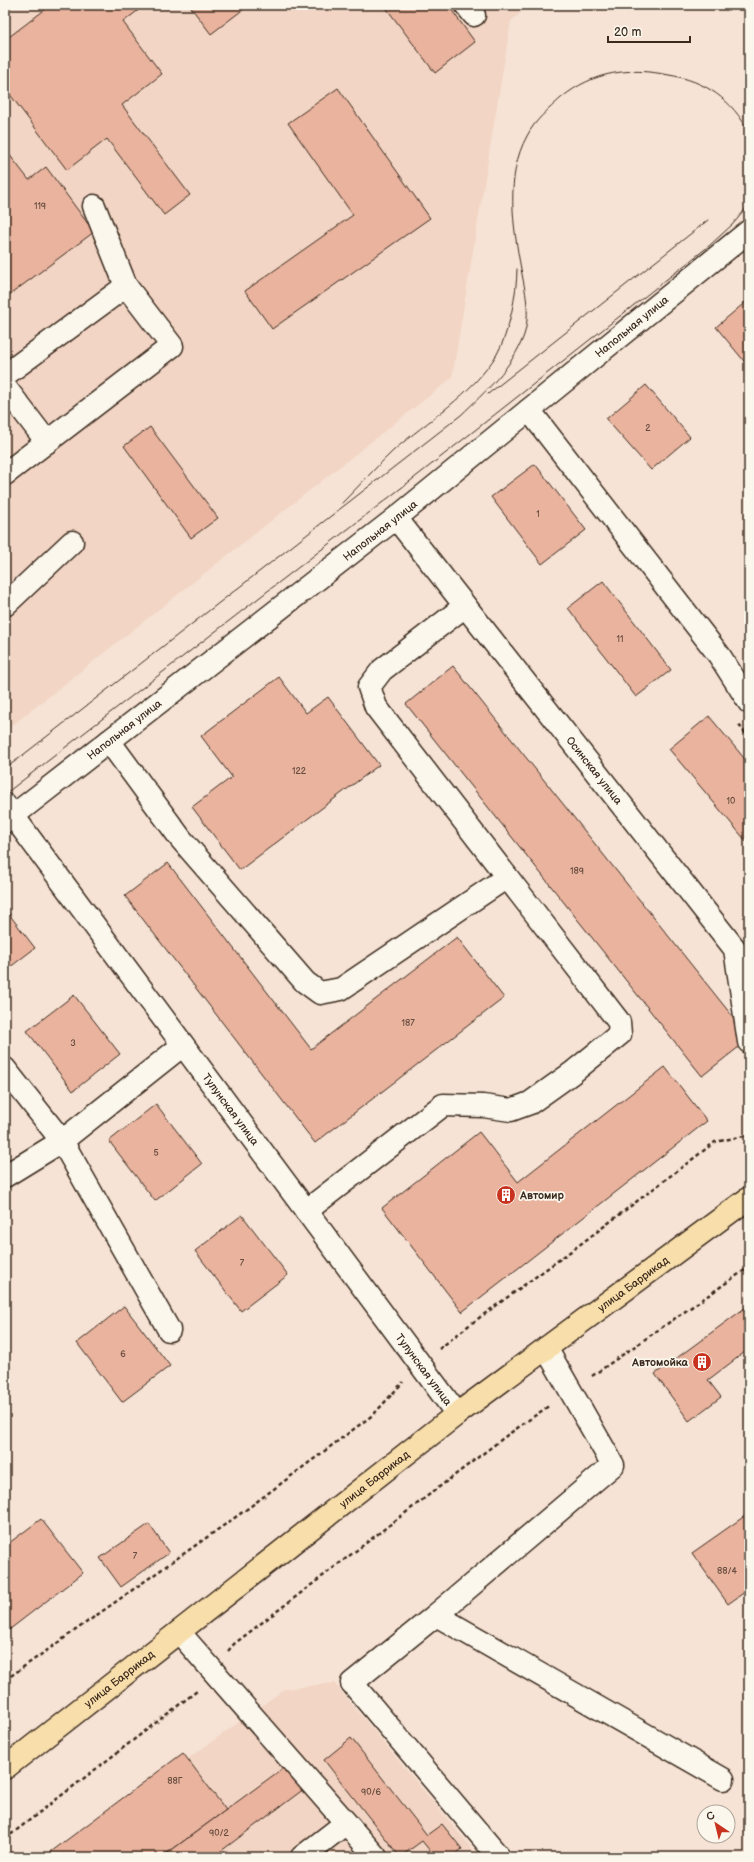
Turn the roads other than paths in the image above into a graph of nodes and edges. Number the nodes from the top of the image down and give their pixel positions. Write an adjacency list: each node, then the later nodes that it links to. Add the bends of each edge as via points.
1 (94, 206): 3 (street)
2 (749, 231): 6 (street, Напольная улица)
3 (126, 286): 4 (street); 7 (street, via 172,346)
4 (5, 375)
5 (5, 387): 7 (street)
6 (529, 410): 9 (street, Напольная улица); 13 (street, via 719,655)
7 (47, 442): 8 (street)
8 (5, 474)
9 (396, 518): 12 (street, Осинская улица); 14 (street, Напольная улица)
10 (72, 542): 11 (street)
11 (5, 605)
12 (465, 606): 16 (street, via 382,670 369,687 376,707); 17 (street, Осинская улица)
13 (749, 702)
14 (109, 740): 15 (street, Напольная улица); 16 (street, via 181,839 305,982 320,993 341,989)
15 (8, 814): 19 (street, Тулунская улица)
16 (507, 877): 24 (street, via 620,1022 620,1034 530,1103 511,1110 443,1105)
17 (742, 944): 18 (street, Осинская улица)
18 (749, 1042)
19 (183, 1045): 21 (street); 24 (street, Тулунская улица)
20 (5, 1069): 21 (street)
21 (62, 1141): 22 (street); 25 (street)
22 (5, 1176)
23 (749, 1198): 26 (main road, улица Баррикад)
24 (306, 1211): 27 (street, Тулунская улица)
25 (169, 1330)
26 (546, 1348): 27 (main road, улица Баррикад); 28 (street, via 613,1464)
27 (457, 1414): 29 (main road, улица Баррикад)
28 (436, 1614): 31 (street); 35 (street, via 352,1683)
29 (179, 1632): 30 (main road, улица Баррикад); 32 (street)
30 (5, 1768)
31 (723, 1779)
32 (346, 1823): 33 (street); 34 (street)
33 (302, 1857)
34 (376, 1857)
35 (499, 1857)

